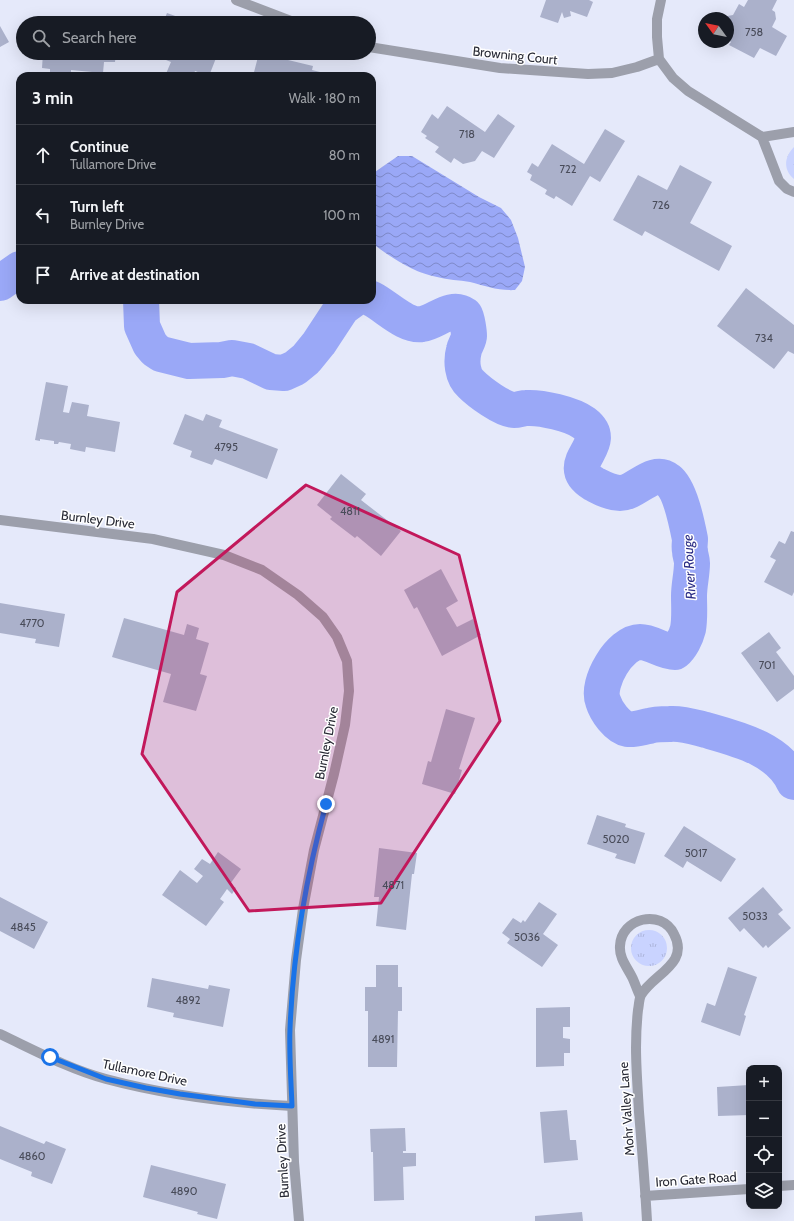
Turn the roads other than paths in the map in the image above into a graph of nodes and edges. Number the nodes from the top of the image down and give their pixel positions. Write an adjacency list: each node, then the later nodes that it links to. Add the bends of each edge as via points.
1 (236, 0): 3 (street)
2 (662, 0): 5 (street, via 657,19)
3 (278, 16)
4 (376, 48): 5 (street, Browning Court, via 500,68 588,74 612,73)
5 (658, 59): 7 (street, via 673,78 688,91)
6 (794, 132): 7 (street)
7 (762, 137): 8 (street, via 780,181)
8 (794, 192)
9 (0, 520): 12 (street, Burnley Drive, via 153,539 224,555 262,570 298,594 323,617 337,637 347,661 349,691 336,767 314,850 302,909 290,1030)
10 (640, 996): 10 (street, via 621,957 620,946 625,931 631,925 641,920 653,919 662,922 672,931 678,952 670,967 649,984); 16 (street, Mohr Valley Lane, via 635,1038)
11 (0, 1034): 12 (street, Tullamore Drive, via 64,1064 106,1079 180,1094)
12 (292, 1106): 17 (street, Burnley Drive)
13 (794, 1185): 14 (street)
14 (782, 1186)
15 (746, 1188): 16 (street, Iron Gate Road)
16 (646, 1196): 18 (street, Mohr Valley Lane)
17 (299, 1221)
18 (647, 1221)

